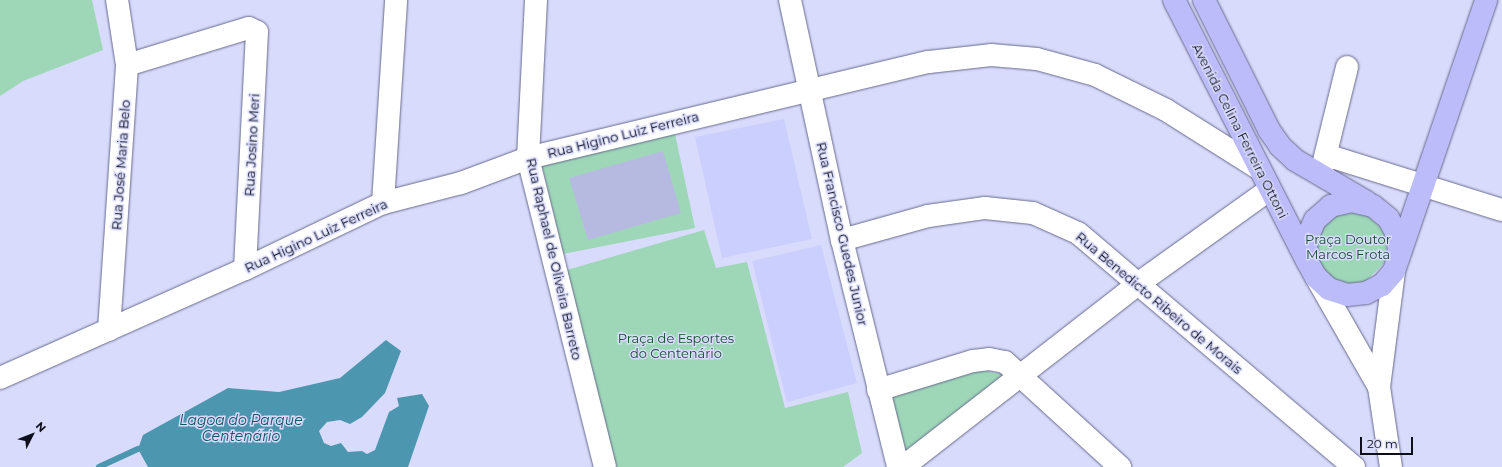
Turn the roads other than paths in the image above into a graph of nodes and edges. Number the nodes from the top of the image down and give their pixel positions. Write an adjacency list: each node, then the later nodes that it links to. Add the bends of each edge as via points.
1 (117, 0): 8 (street, Rua José Maria Belo)
2 (396, 0): 17 (street)
3 (536, 0): 12 (street, Rua Raphael de Oliveira Barreto)
4 (790, 0): 10 (street, Rua Francisco Guedes Junior)
5 (1174, 0): 13 (main road, Avenida Celina Ferreira Ottoni)
6 (1204, 0): 14 (main road, via 1269,130 1295,160)
7 (1484, 1): 15 (main road)
8 (127, 65): 22 (street, Rua Josino Meri, via 249,28 259,36); 25 (street, Rua José Maria Belo)
9 (1347, 67): 11 (street)
10 (809, 90): 12 (street, Rua Higino Luiz Ferreira); 13 (street, Rua Higino Luiz Ferreira, via 929,62 991,55 1037,59 1095,75 1166,110); 20 (street, Rua Francisco Guedes Junior)
11 (1326, 155): 14 (street); 15 (street)
12 (528, 158): 17 (street, Rua Higino Luiz Ferreira, via 461,183); 30 (street, Rua Raphael de Oliveira Barreto)
13 (1258, 168): 16 (main road, Avenida Celina Ferreira Ottoni)
14 (1321, 176): 18 (main road)
15 (1423, 184): 19 (street); 21 (main road)
16 (1269, 190): 23 (main road, Avenida Celina Ferreira Ottoni); 24 (street)
17 (383, 203): 22 (street, Rua Higino Luiz Ferreira)
18 (1373, 206): 21 (main road, via 1388,218 1397,234); 23 (main road, via 1352,201 1326,211 1315,220 1306,240)
19 (1502, 210)
20 (842, 240): 24 (street, Rua Benedicto Ribeiro de Morais, via 928,216 985,208 1033,213 1078,233); 29 (street, Rua Francisco Guedes Junior)
21 (1397, 262): 23 (main road, via 1382,285 1366,294 1347,295 1330,289); 28 (street)
22 (245, 269): 25 (street, Rua Higino Luiz Ferreira)
23 (1311, 269): 28 (street, Avenida Celina Ferreira Ottoni)
24 (1139, 283): 26 (street); 34 (street, Rua Benedicto Ribeiro de Morais)
25 (110, 330): 27 (street, Rua Higino Luiz Ferreira)
26 (1022, 375): 29 (street, via 1005,362 989,359); 32 (street); 33 (street)
27 (0, 378)
28 (1379, 387): 35 (street, Avenida Celina Ferreira Ottoni)
29 (878, 390): 31 (street, Rua Francisco Guedes Junior)
30 (605, 467)
31 (898, 467)
32 (903, 467)
33 (1120, 467)
34 (1354, 467)
35 (1391, 467)

